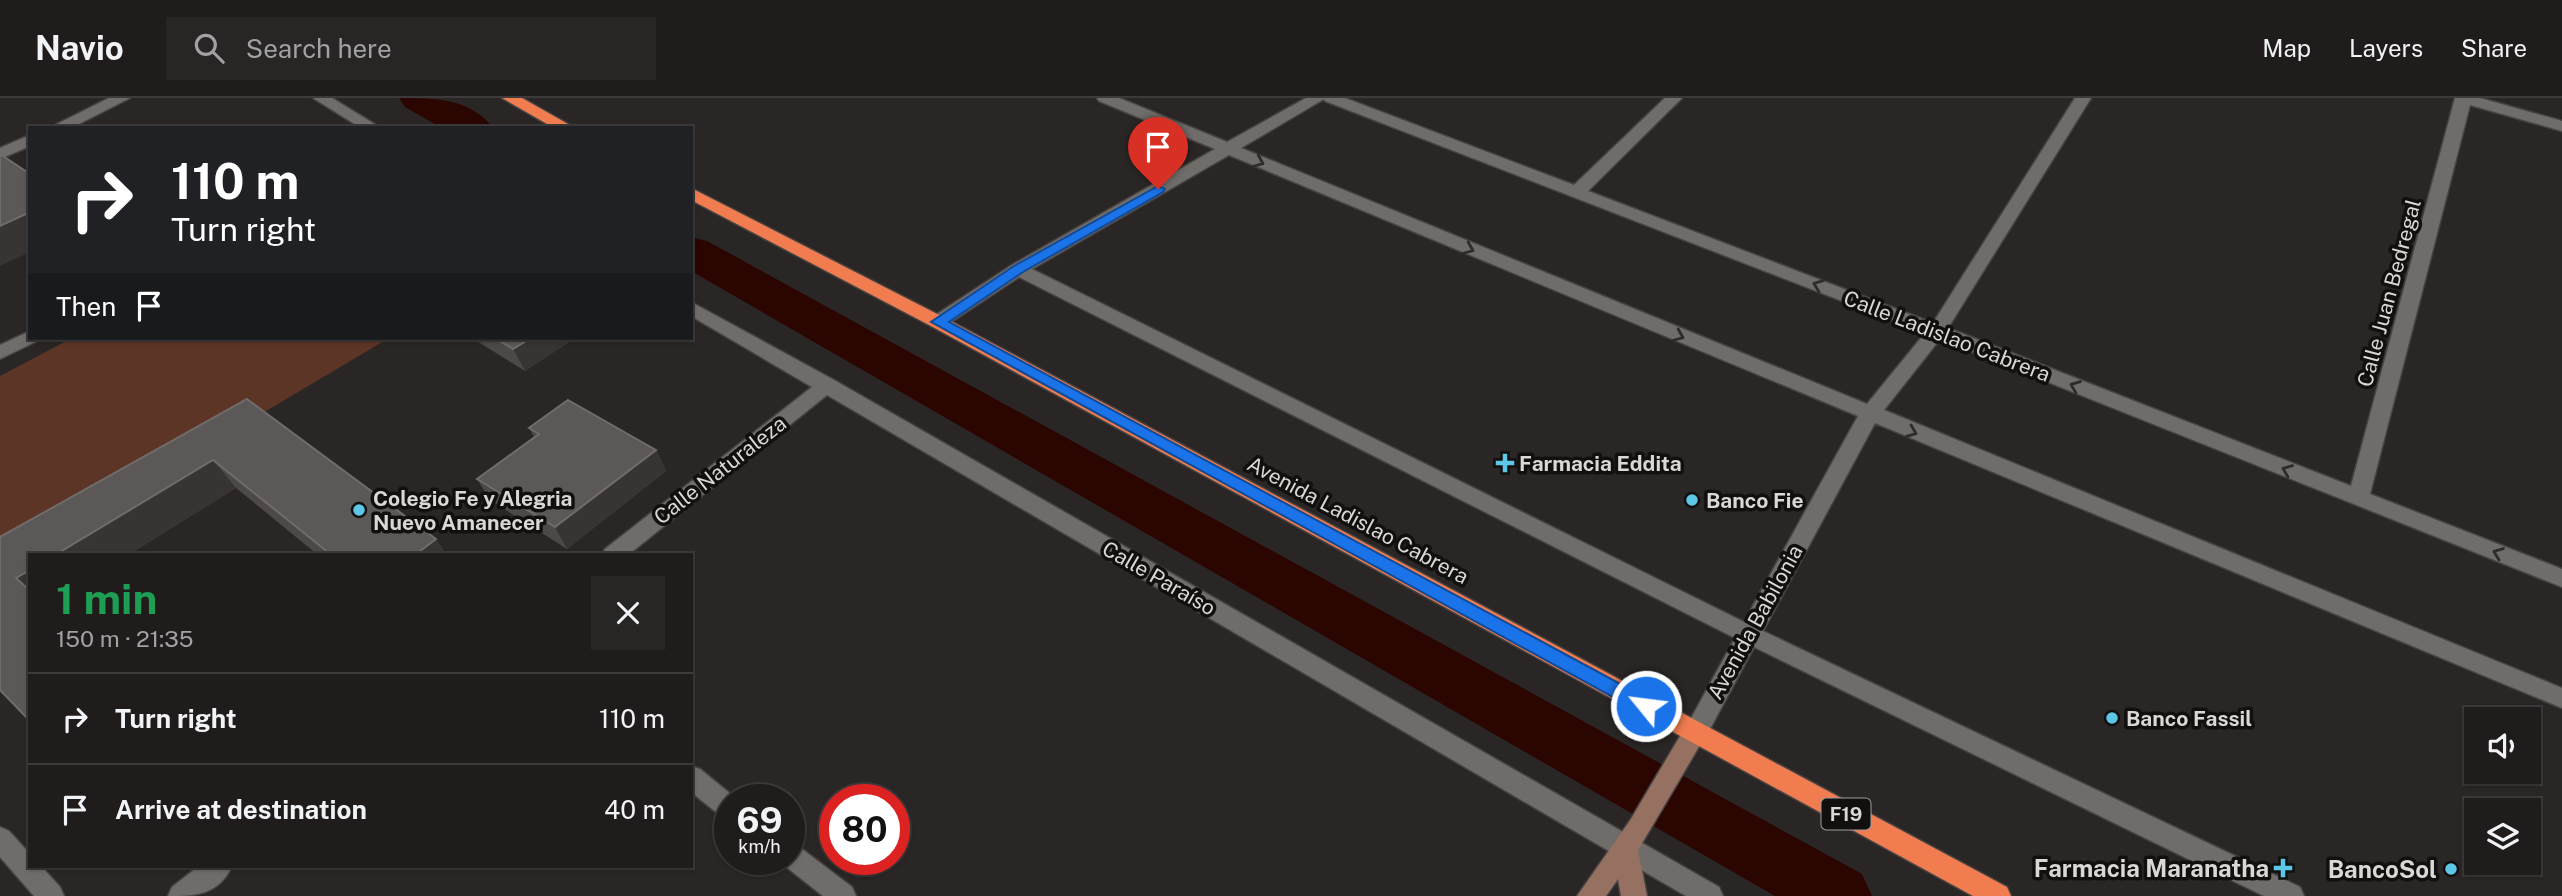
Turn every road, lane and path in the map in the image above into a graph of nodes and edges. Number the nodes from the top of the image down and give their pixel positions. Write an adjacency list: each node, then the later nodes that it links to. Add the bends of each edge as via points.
1 (122, 98): 10 (street)
2 (321, 98): 11 (street)
3 (510, 98): 12 (highway)
4 (1105, 98): 15 (street)
5 (1317, 98): 15 (street)
6 (1331, 98): 17 (street, Calle Ladislao Cabrera)
7 (1674, 98): 17 (street)
8 (2083, 98): 22 (street, Avenida Babilonia)
9 (2463, 98): 13 (street); 27 (street, Calle Juan Bedregal)
10 (61, 126)
11 (370, 126)
12 (563, 126)
13 (2562, 126)
14 (28, 141): 16 (street)
15 (1228, 149): 19 (street); 26 (street, one-way to 26)
16 (0, 154)
17 (1577, 192): 22 (street, Calle Ladislao Cabrera, one-way to 17)
18 (693, 194): 21 (highway, Avenida Ladislao Cabrera / F19)
19 (1018, 269): 21 (street); 30 (street)
20 (693, 309): 25 (street, Calle Paraíso)
21 (938, 322): 32 (highway, Avenida Ladislao Cabrera / F19)
22 (1937, 331): 26 (street, Avenida Babilonia); 27 (street, Calle Ladislao Cabrera, one-way to 22)
23 (28, 338): 24 (street)
24 (0, 353)
25 (827, 385): 28 (street, Calle Naturaleza); 35 (street, Calle Paraíso)
26 (1869, 415): 30 (street, Avenida Babilonia); 31 (street, one-way to 31)
27 (2358, 499): 29 (street, Calle Ladislao Cabrera, one-way to 27)
28 (615, 553)
29 (2562, 578)
30 (1748, 634): 32 (street, Avenida Babilonia); 46 (street)
31 (2562, 698)
32 (1695, 733): 35 (street, Avenida Babilonia); 45 (highway, Avenida Ladislao Cabrera / F19)
33 (693, 780): 34 (street)
34 (714, 796)
35 (1633, 837): 42 (street, Avenida Babilonia); 43 (street); 44 (street)
36 (0, 839): 39 (street)
37 (805, 866): 41 (street)
38 (216, 868): 40 (street)
39 (51, 896)
40 (181, 896)
41 (843, 896)
42 (1590, 896)
43 (1634, 896)
44 (1710, 896)
45 (1998, 896)
46 (2291, 896)

